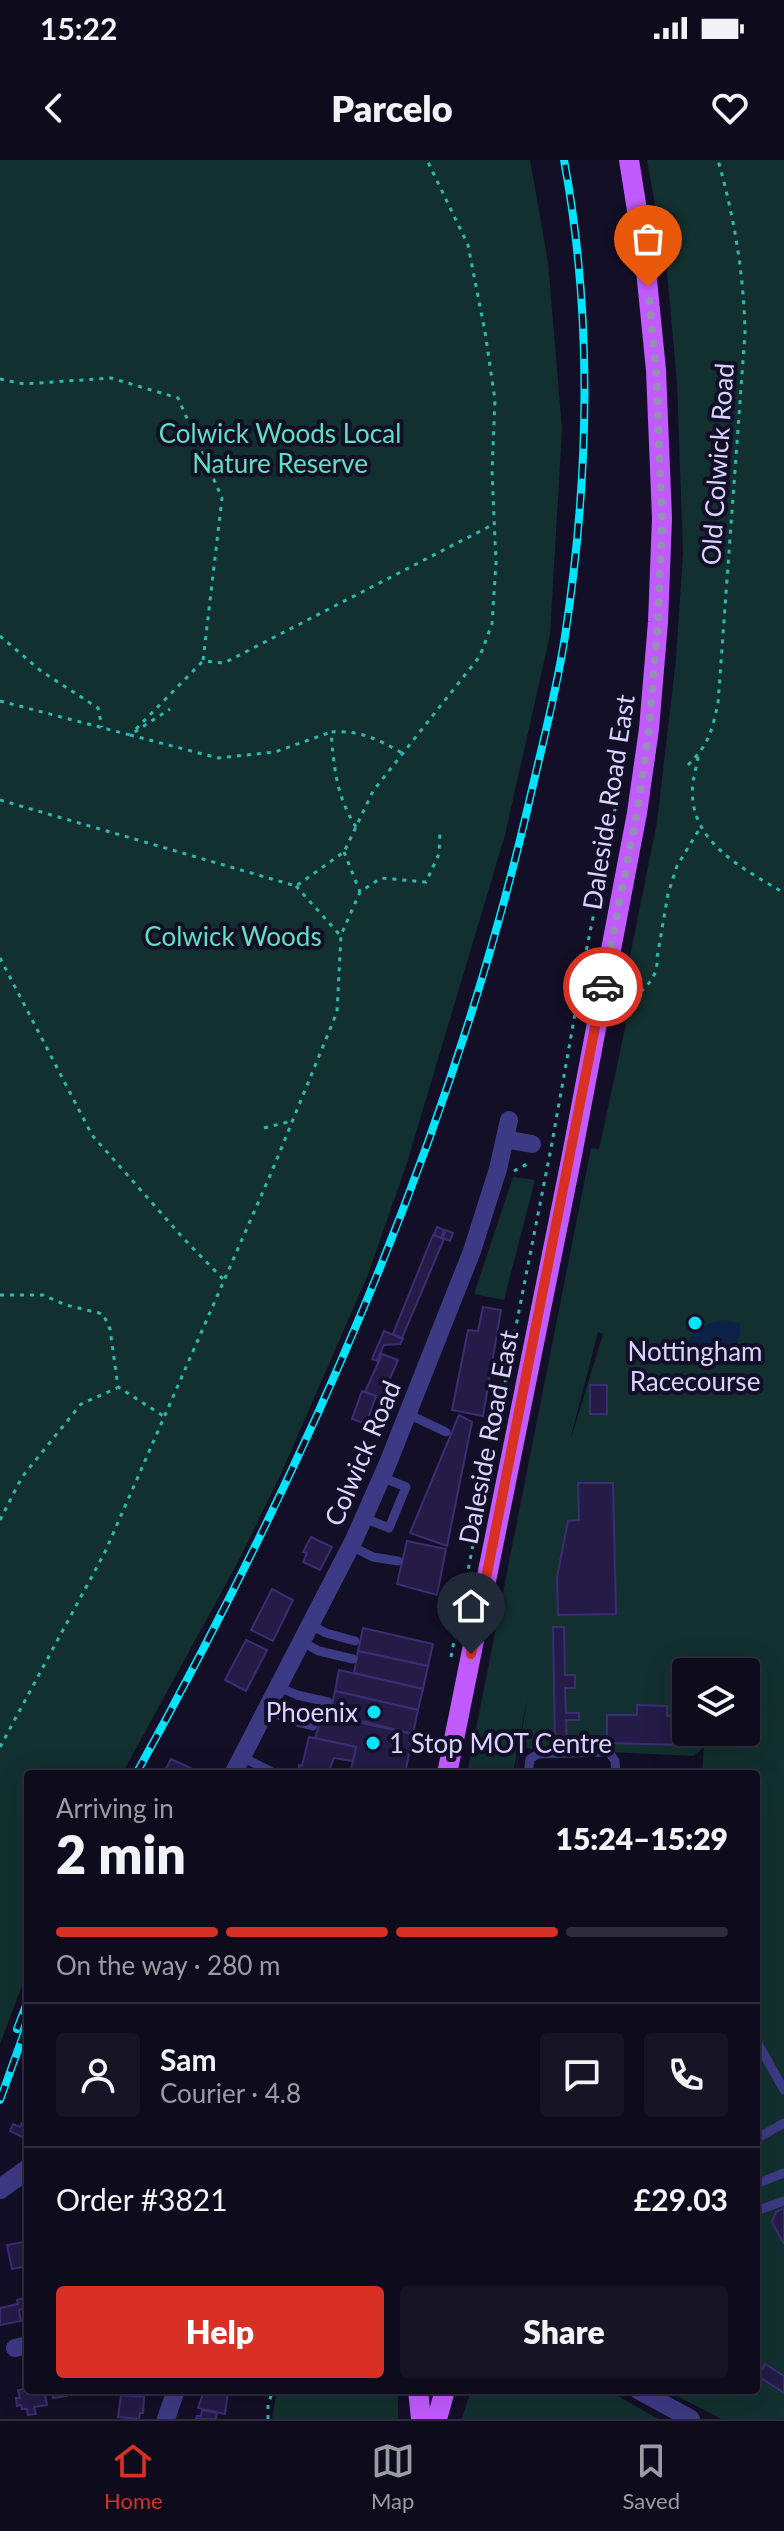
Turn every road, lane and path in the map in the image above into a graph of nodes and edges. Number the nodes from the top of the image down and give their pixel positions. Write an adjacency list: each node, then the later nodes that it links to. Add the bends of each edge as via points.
1 (427, 160): 5 (path, via 468,245 485,332 495,400)
2 (629, 160): 55 (main road, Daleside Road East, via 656,370 662,518 649,729 574,1145)
3 (718, 160): 15 (path, Old Colwick Road, via 733,223 745,333 718,703 710,737)
4 (0, 379): 7 (path, via 24,384 111,378 178,398 222,498)
5 (494, 524): 7 (path, via 224,663); 14 (path, via 492,624 480,656)
6 (0, 636): 10 (path, via 98,708)
7 (203, 661): 12 (path)
8 (0, 701): 10 (path)
9 (170, 709): 12 (path)
10 (102, 727): 12 (path)
11 (331, 732): 12 (path, via 275,752 218,758); 14 (path, via 351,730); 18 (path, via 343,807)
12 (130, 735)
13 (627, 752): 45 (path)
14 (402, 753): 18 (path, via 373,791)
15 (698, 755): 16 (path, Old Colwick Road); 19 (path, via 692,782)
16 (688, 765)
17 (0, 800): 22 (path)
18 (356, 827): 21 (path)
19 (700, 828): 24 (path, via 733,861); 27 (path, via 677,866 668,894 658,968 650,983)
20 (440, 832): 23 (path, via 439,854 426,882 381,878)
21 (344, 852): 22 (path); 23 (path)
22 (296, 886): 25 (path)
23 (360, 892): 25 (path)
24 (784, 893)
25 (341, 935): 28 (path, via 337,1012)
26 (0, 958): 31 (path, via 92,1135)
27 (617, 1010)
28 (293, 1121): 29 (path); 31 (path)
29 (264, 1128)
30 (532, 1144): 34 (street, Colwick Road, via 507,1130 472,1251)
31 (224, 1280): 35 (path)
32 (0, 1295): 35 (path, via 43,1295 103,1314 118,1387)
33 (117, 1388): 39 (path, via 81,1404 22,1477)
34 (408, 1414): 36 (lane); 37 (street, Colwick Road)
35 (165, 1417): 51 (path, via 105,1552)
36 (446, 1432)
37 (382, 1477): 38 (street, Colwick Road); 38 (lane, via 406,1487 389,1528)
38 (364, 1518): 40 (street, Colwick Road)
39 (0, 1520)
40 (351, 1546): 41 (lane); 42 (street, Colwick Road)
41 (398, 1561)
42 (311, 1625): 43 (lane); 44 (street, Colwick Road)
43 (355, 1641)
44 (302, 1642): 46 (lane); 47 (street, Colwick Road)
45 (451, 1656)
46 (353, 1659)
47 (279, 1687): 48 (lane); 49 (street, Colwick Road)
48 (328, 1702)
49 (267, 1709): 50 (lane); 52 (street, Colwick Road)
50 (313, 1726)
51 (0, 1747)
52 (242, 1757): 53 (street, Colwick Road); 54 (lane)
53 (235, 1770)
54 (268, 1770)
55 (448, 1770)
56 (529, 1770): 57 (lane, via 530,1759 538,1754 594,1751 609,1752)
57 (616, 1770)
58 (760, 2047): 59 (lane)
59 (784, 2090)
60 (784, 2123): 61 (lane)
61 (760, 2137)
62 (24, 2172): 65 (street)
63 (784, 2173): 64 (lane)
64 (760, 2182)
65 (0, 2189)
66 (784, 2201): 67 (lane)
67 (760, 2210)
68 (175, 2394): 73 (street)
69 (272, 2394): 74 (path)
70 (418, 2394): 75 (main road)
71 (444, 2394): 76 (main road)
72 (645, 2394): 77 (street)
73 (166, 2419)
74 (268, 2419)
75 (421, 2419)
76 (437, 2419)
77 (691, 2419)

